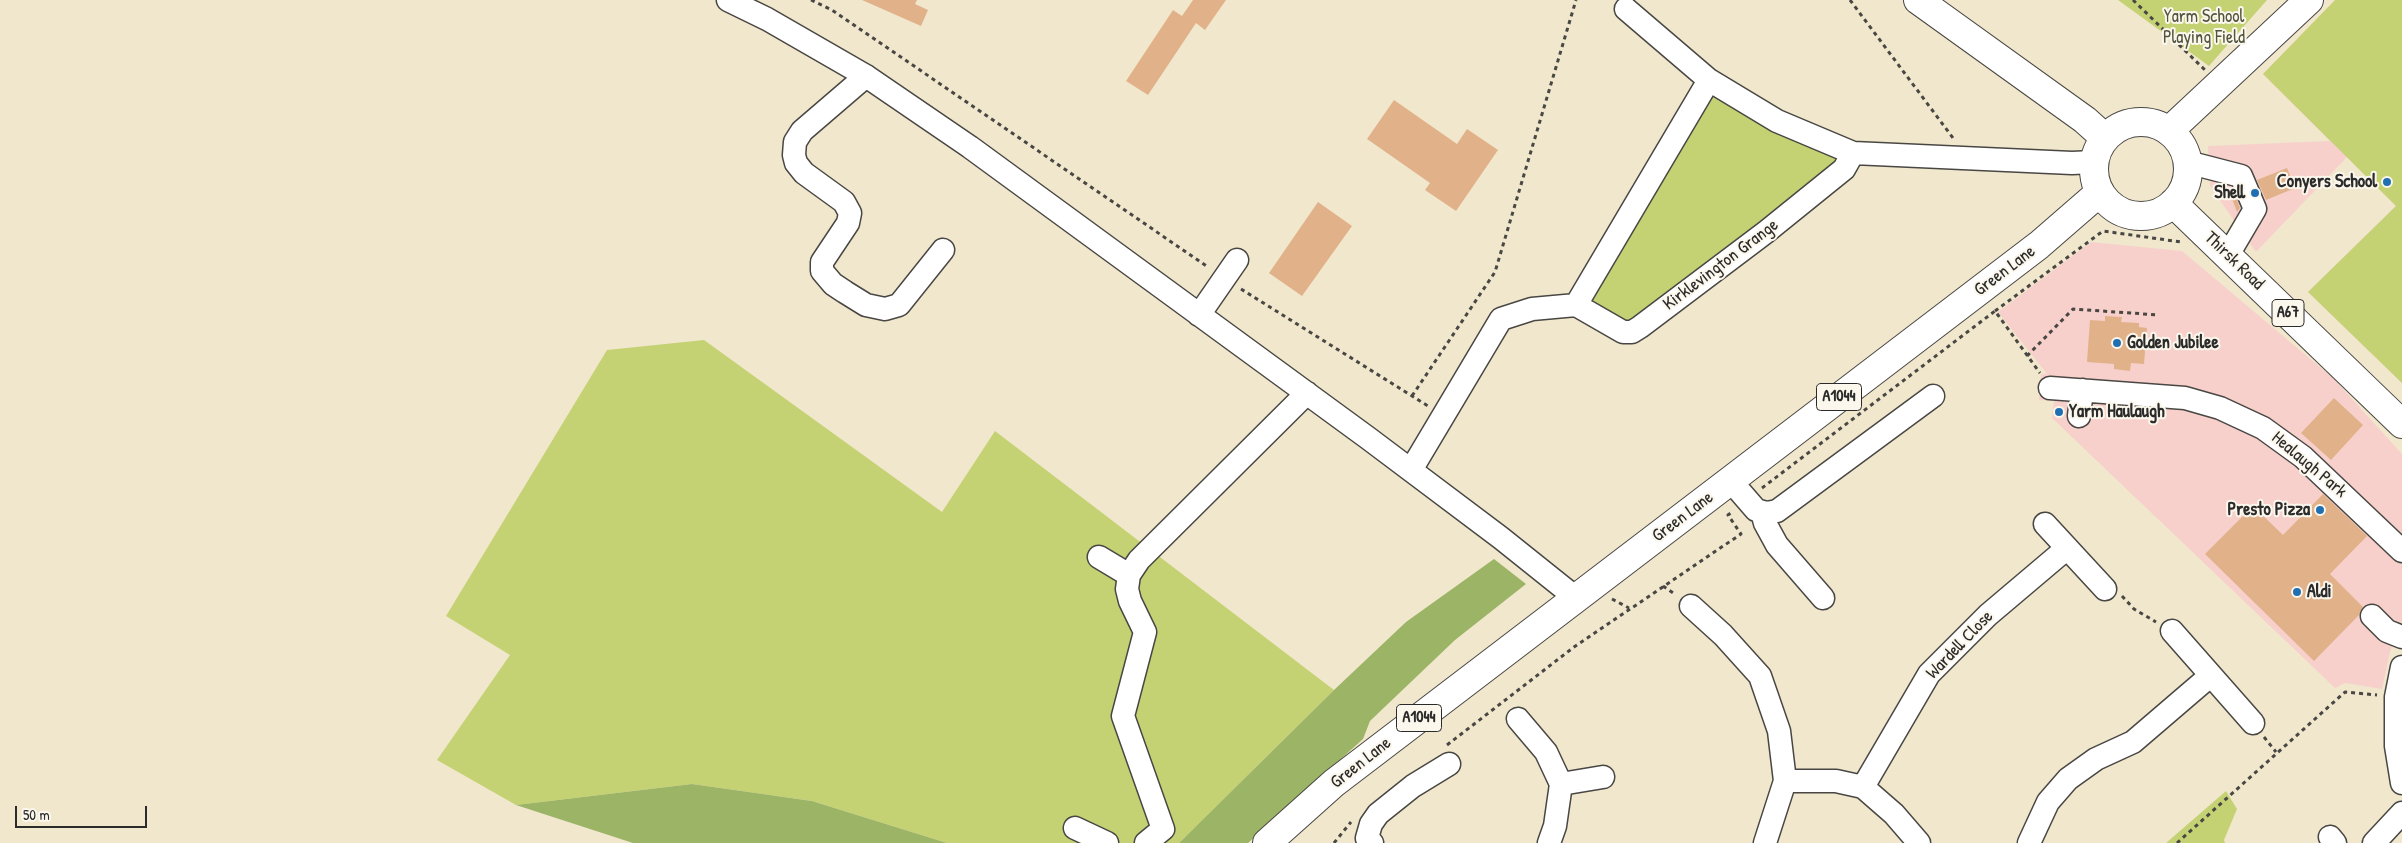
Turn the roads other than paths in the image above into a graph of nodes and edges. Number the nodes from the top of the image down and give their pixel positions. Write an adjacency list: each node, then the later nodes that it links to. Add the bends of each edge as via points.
1 (728, 0): 5 (street)
2 (1918, 0): 9 (main road, via 2078,115)
3 (2306, 1): 7 (main road)
4 (1626, 9): 6 (street)
5 (866, 76): 14 (street, via 802,131 795,142 794,155 800,168 814,182 844,202 850,213 848,223 822,262 822,271 834,284 866,305 885,309 899,305); 17 (street)
6 (1709, 80): 8 (street, via 1777,121); 16 (street)
7 (2169, 132): 9 (main road, via 2154,124 2136,122 2119,127); 10 (main road, via 2178,140)
8 (1853, 153): 9 (street, via 1969,158); 16 (street, Kirklevington Grange, via 1844,169 1632,332 1623,332)
9 (2090, 154): 11 (main road)
10 (2187, 162): 12 (main road, via 2187,177); 13 (street, via 2241,176 2255,209)
11 (2100, 192): 12 (main road, via 2111,205 2126,213 2159,212); 25 (main road, Green Lane / A1044)
12 (2173, 203): 13 (main road, Thirsk Road / A67)
13 (2221, 249): 23 (main road, Thirsk Road / A67)
14 (943, 250)
15 (1237, 260): 17 (street)
16 (1576, 305): 24 (street, via 1532,309 1501,319)
17 (1199, 315): 20 (street)
18 (2050, 388): 19 (street, Healaugh Park)
19 (2082, 390): 22 (street); 28 (street, Healaugh Park, via 2186,398 2220,408 2263,428 2303,457)
20 (1306, 393): 24 (street); 30 (street, via 1139,560)
21 (1933, 396): 25 (street, via 1772,513)
22 (2079, 416)
23 (2402, 424)
24 (1411, 470): 32 (street)
25 (1746, 498): 32 (main road, Green Lane / A1044); 33 (street, via 1777,545)
26 (2045, 524): 27 (street)
27 (2066, 549): 31 (street); 47 (street, Wardell Close, via 1988,615 1928,674)
28 (2402, 551)
29 (1099, 557): 30 (street)
30 (1129, 575): 52 (street, via 1127,589 1130,601 1145,632 1123,716 1163,829)
31 (2105, 589)
32 (1576, 598): 53 (main road, Green Lane / A1044, via 1334,783)
33 (1823, 598)
34 (1705, 610): 44 (street, via 1760,676 1779,731)
35 (2372, 616): 37 (street, via 2387,631)
36 (2172, 631): 39 (street)
37 (2402, 637)
38 (2402, 667): 45 (street, via 2396,697 2396,746)
39 (2210, 676): 41 (street); 57 (street, via 2133,742 2096,759 2068,779 2048,802)
40 (1518, 719): 46 (street, via 1546,752)
41 (2253, 723)
42 (1445, 757): 50 (street, via 1378,814 1371,824)
43 (1603, 776): 46 (street)
44 (1784, 781): 47 (street, via 1836,780); 55 (street)
45 (2402, 783)
46 (1561, 784): 54 (street)
47 (1863, 788): 56 (street, via 1894,814)
48 (2402, 813): 58 (street)
49 (1075, 828): 51 (street)
50 (1370, 841)
51 (1107, 843)
52 (1146, 843)
53 (1267, 843)
54 (1549, 843)
55 (1765, 843)
56 (1920, 843)
57 (2029, 843)
58 (2374, 843)

